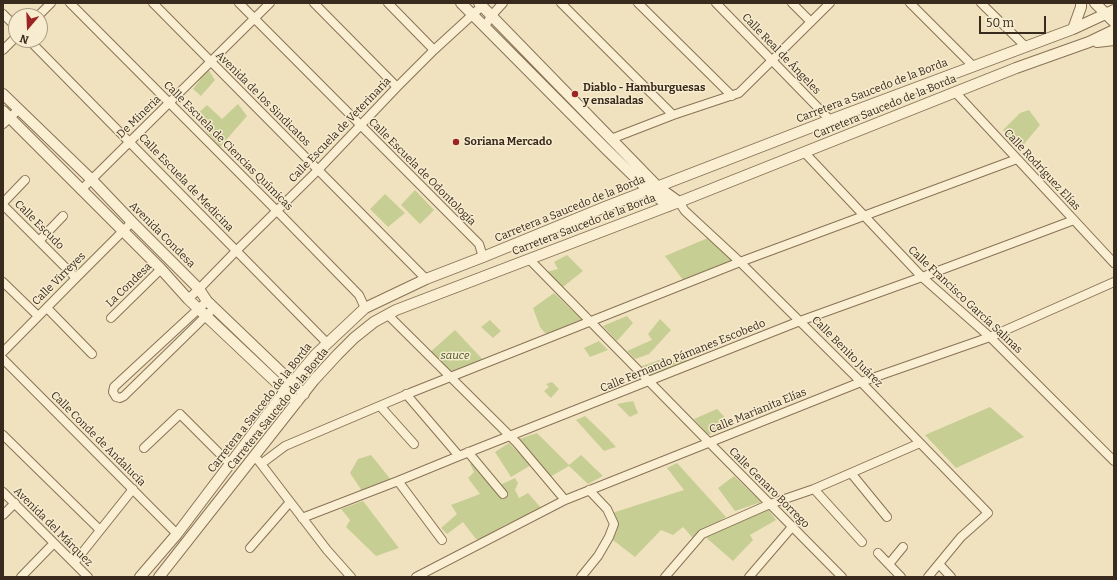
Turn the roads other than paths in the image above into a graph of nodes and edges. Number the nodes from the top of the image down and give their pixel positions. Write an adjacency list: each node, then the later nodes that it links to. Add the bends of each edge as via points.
1 (70, 3): 40 (street, Calle Escuela de Ciencias Químicas)
2 (153, 3): 34 (street, Avenida de los Sindicatos)
3 (239, 3): 22 (street, Calle Escuela de Odontología)
4 (270, 3): 22 (street, De Mineria)
5 (314, 3): 36 (street)
6 (388, 3): 32 (street)
7 (461, 3): 20 (street)
8 (503, 3): 21 (street)
9 (560, 3): 42 (street)
10 (638, 3): 39 (street)
11 (716, 3): 33 (street, Calle Real de Ángeles)
12 (792, 3): 23 (street)
13 (830, 3): 23 (street)
14 (910, 3): 35 (street)
15 (981, 3): 30 (street)
16 (1081, 3): 26 (street)
17 (1095, 3): 19 (street)
18 (481, 4): 20 (street, Calle Escuela de Veterinaria); 21 (street)
19 (1110, 12): 24 (street); 26 (street, Carretera a Saucedo de la Borda)
20 (473, 14): 25 (street); 32 (street, Calle Escuela de Veterinaria)
21 (492, 15): 25 (street); 46 (street)
22 (254, 19): 34 (street, De Mineria); 45 (street, Calle Escuela de Odontología)
23 (811, 22): 33 (street)
24 (1114, 22)
25 (484, 26): 53 (street, via 606,150)
26 (1073, 29): 30 (street, Carretera a Saucedo de la Borda)
27 (1114, 30): 29 (street, Carretera Saucedo de la Borda)
28 (1114, 40): 29 (street)
29 (1089, 42): 37 (street, Carretera Saucedo de la Borda)
30 (1025, 46): 35 (street, Carretera a Saucedo de la Borda)
31 (37, 48): 47 (street, Calle Escuela de Medicina)
32 (434, 50): 36 (street, Calle Escuela de Veterinaria)
33 (773, 60): 39 (street, via 739,94); 44 (street, Calle Real de Ángeles)
34 (210, 61): 40 (street, De Mineria); 50 (street, Avenida de los Sindicatos)
35 (973, 66): 44 (street, Carretera a Saucedo de la Borda)
36 (397, 87): 45 (street, Calle Escuela de Veterinaria)
37 (955, 92): 48 (street, Carretera Saucedo de la Borda); 49 (street, Calle Rodríguez Elías)
38 (3, 94): 41 (street, Avenida Condesa)
39 (732, 96): 42 (street)
40 (169, 103): 47 (street, De Mineria); 58 (street, Calle Escuela de Ciencias Químicas)
41 (18, 110): 43 (street); 52 (street, Avenida Condesa)
42 (673, 115): 46 (street)
43 (5, 118): 54 (street)
44 (830, 120): 53 (street, Carretera a Saucedo de la Borda)
45 (361, 126): 50 (street, Calle Escuela de Veterinaria); 67 (street, Calle Escuela de Odontología, via 479,244)
46 (611, 139): 53 (street)
47 (130, 141): 52 (street, De Mineria); 66 (street, Calle Escuela de Medicina)
48 (804, 152): 55 (street, Carretera Saucedo de la Borda); 61 (street, Calle Francisco García Salinas)
49 (1017, 160): 61 (street); 62 (street, Calle Rodríguez Elías)
50 (318, 170): 58 (street, Calle Escuela de Veterinaria); 74 (street, Avenida de los Sindicatos)
51 (25, 180): 56 (street)
52 (92, 180): 54 (street, De Mineria); 63 (street, Avenida Condesa)
53 (653, 189): 55 (street); 57 (street); 67 (street, Carretera a Saucedo de la Borda)
54 (81, 190): 64 (street)
55 (679, 202): 57 (street, Carretera Saucedo de la Borda); 59 (street, Calle Benito Juárez)
56 (3, 204): 65 (street, Calle Escudo)
57 (669, 206): 59 (street, Calle Benito Juárez); 68 (street, Carretera Saucedo de la Borda)
58 (277, 211): 66 (street, Calle Escuela de Veterinaria); 81 (street, Calle Escuela de Ciencias Químicas, via 359,295)
59 (685, 211): 69 (street, Calle Benito Juárez)
60 (63, 216): 65 (street)
61 (864, 217): 69 (street); 72 (street, Calle Francisco García Salinas)
62 (1074, 220): 70 (street, Calle Rodríguez Elías); 72 (street, Calle Fernando Pámanes Escobedo)
63 (132, 222): 64 (street, Calle Virreyes); 77 (street, Avenida Condesa)
64 (123, 231): 71 (street); 73 (street, Calle Virreyes)
65 (39, 241): 73 (street, Calle Escudo)
66 (237, 250): 77 (street, Calle Escuela de Veterinaria); 91 (street, Calle Escuela de Medicina)
67 (483, 257): 74 (street, Carretera a Saucedo de la Borda)
68 (529, 259): 83 (street, Carretera Saucedo de la Borda); 87 (street, Calle Genaro Borrego)
69 (740, 262): 86 (street, Calle Benito Juárez); 87 (street)
70 (1114, 263)
71 (161, 269): 78 (street); 85 (street, La Condesa)
72 (922, 277): 86 (street, Calle Fernando Pámanes Escobedo); 90 (street, Calle Francisco García Salinas)
73 (76, 278): 80 (street, Calle Virreyes)
74 (426, 279): 81 (street, Carretera a Saucedo de la Borda)
75 (3, 282): 84 (street)
76 (1114, 282): 90 (street, Calle Marianita Elías)
77 (199, 289): 78 (street, Calle Escuela de Veterinaria); 79 (street, Avenida Condesa)
78 (188, 299): 82 (street)
79 (210, 304): 82 (street); 99 (street, Avenida Condesa)
80 (46, 308): 84 (street, Calle Virreyes); 93 (street)
81 (365, 308): 91 (street, Carretera a Saucedo de la Borda)
82 (202, 312): 88 (street); 89 (street); 101 (street)
83 (388, 315): 97 (street); 102 (street, Carretera Saucedo de la Borda, via 374,322 354,338)
84 (38, 316): 92 (street, Calle Virreyes)
85 (112, 318)
86 (800, 321): 98 (street, Calle Fernando Pámanes Escobedo); 100 (street, Calle Benito Juárez)
87 (590, 322): 97 (street); 98 (street, Calle Genaro Borrego)
88 (182, 324): 89 (street); 94 (street)
89 (190, 331): 96 (street)
90 (990, 337): 100 (street, Calle Marianita Elías); 115 (street, Calle Francisco García Salinas)
91 (327, 343): 99 (street, Carretera a Saucedo de la Borda)
92 (3, 352)
93 (92, 354)
94 (146, 357): 96 (street); 96 (street, via 114,387 116,397 124,396)
95 (3, 359): 120 (street, Calle Conde de Andalucía)
96 (154, 366)
97 (450, 377): 103 (street); 107 (street)
98 (648, 381): 107 (street, Calle Fernando Pámanes Escobedo); 108 (street, Calle Genaro Borrego)
99 (293, 382): 101 (street, Carretera a Saucedo de la Borda); 102 (street, Avenida Condesa)
100 (862, 382): 108 (street, Calle Marianita Elías); 109 (street, Calle Benito Juárez)
101 (285, 391): 104 (street); 116 (street, Carretera a Saucedo de la Borda)
102 (304, 394): 104 (street, Carretera Saucedo de la Borda)
103 (406, 394): 105 (street); 113 (street)
104 (297, 402): 114 (street, Carretera Saucedo de la Borda)
105 (380, 406): 110 (street); 114 (street)
106 (3, 435): 132 (street)
107 (510, 436): 112 (street, Calle Fernando Pámanes Escobedo); 124 (street)
108 (709, 442): 121 (street, Calle Marianita Elías); 127 (street, Calle Genaro Borrego)
109 (920, 443): 117 (street); 142 (street, Calle Benito Juárez, via 988,513 961,537)
110 (414, 444)
111 (144, 448): 116 (street, via 180,414)
112 (468, 452): 113 (street, Calle Fernando Pámanes Escobedo); 123 (street)
113 (459, 456): 118 (street, Calle Fernando Pámanes Escobedo)
114 (258, 460): 125 (street); 147 (street, Carretera Saucedo de la Borda)
115 (1114, 461)
116 (230, 464): 133 (street, Carretera a Saucedo de la Borda)
117 (851, 473): 119 (street); 129 (street)
118 (398, 481): 130 (street, Calle Fernando Pámanes Escobedo); 134 (street)
119 (814, 488): 127 (street); 135 (street)
120 (133, 490): 132 (street); 133 (street, Calle Conde de Andalucía)
121 (589, 490): 124 (street, Calle Marianita Elías); 150 (street, via 607,509 614,524 598,556)
122 (3, 492): 126 (street, Avenida del Márquez)
123 (503, 494)
124 (565, 500): 149 (street, Calle Marianita Elías)
125 (290, 502): 130 (street); 138 (street)
126 (15, 503): 128 (street); 136 (street, Avenida del Márquez)
127 (770, 504): 131 (street, Calle Genaro Borrego); 151 (street, via 702,534)
128 (3, 515)
129 (887, 517)
130 (302, 518): 148 (street)
131 (792, 526): 152 (street); 153 (street, Calle Genaro Borrego)
132 (100, 530): 140 (street)
133 (177, 534): 143 (street, Carretera a Saucedo de la Borda)
134 (442, 540)
135 (862, 542)
136 (54, 543): 140 (street, Avenida del Márquez); 144 (street)
137 (903, 547): 141 (street)
138 (250, 548)
139 (878, 553): 141 (street)
140 (74, 563): 145 (street, Avenida del Márquez)
141 (889, 564): 154 (street)
142 (939, 564): 155 (street); 156 (street)
143 (149, 566): 146 (street, Carretera a Saucedo de la Borda); 147 (street)
144 (21, 577)
145 (88, 577)
146 (140, 577)
147 (160, 577)
148 (351, 577)
149 (416, 577)
150 (582, 577)
151 (665, 577)
152 (749, 577)
153 (842, 577)
154 (902, 577)
155 (928, 577)
156 (951, 577)

